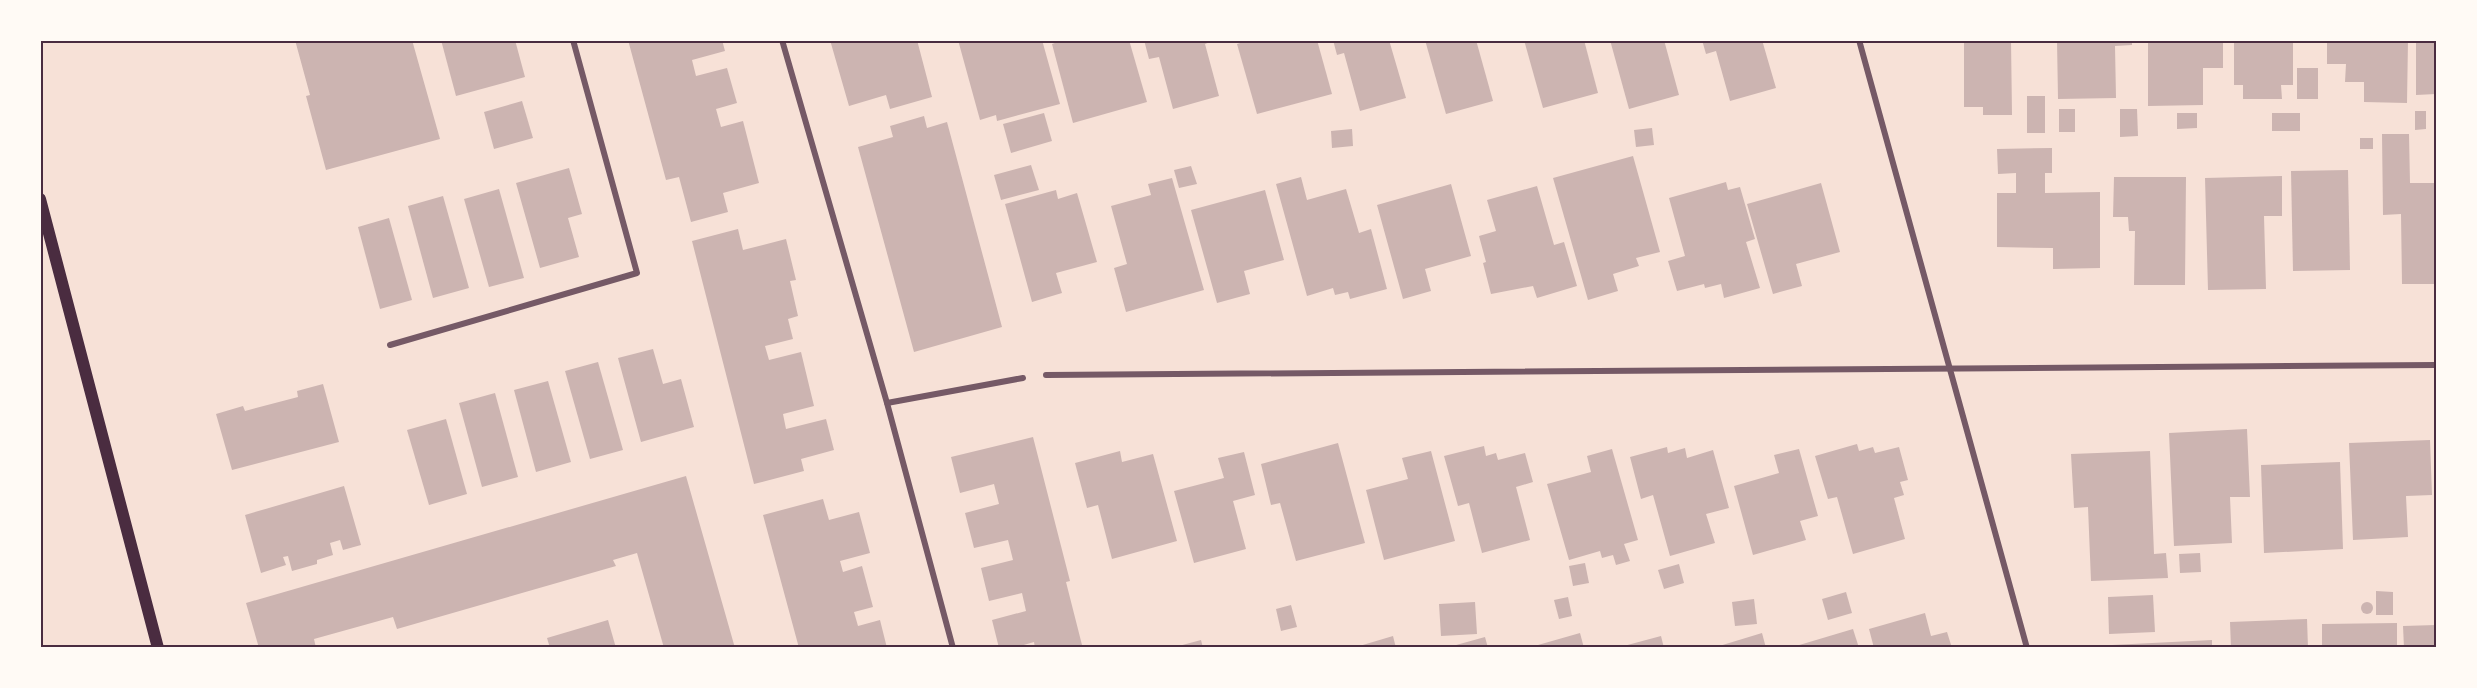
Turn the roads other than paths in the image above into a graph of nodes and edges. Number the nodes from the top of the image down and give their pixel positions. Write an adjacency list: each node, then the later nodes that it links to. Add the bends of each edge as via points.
1 (573, 40): 5 (street, via 637,273)
2 (782, 40): 10 (street)
3 (1859, 40): 7 (street)
4 (40, 199): 11 (main road)
5 (390, 345)
6 (2436, 365): 7 (street)
7 (1949, 370): 8 (street); 13 (street)
8 (1046, 375)
9 (1023, 378): 10 (street)
10 (887, 403): 12 (street)
11 (158, 648)
12 (954, 648)
13 (2027, 648)

